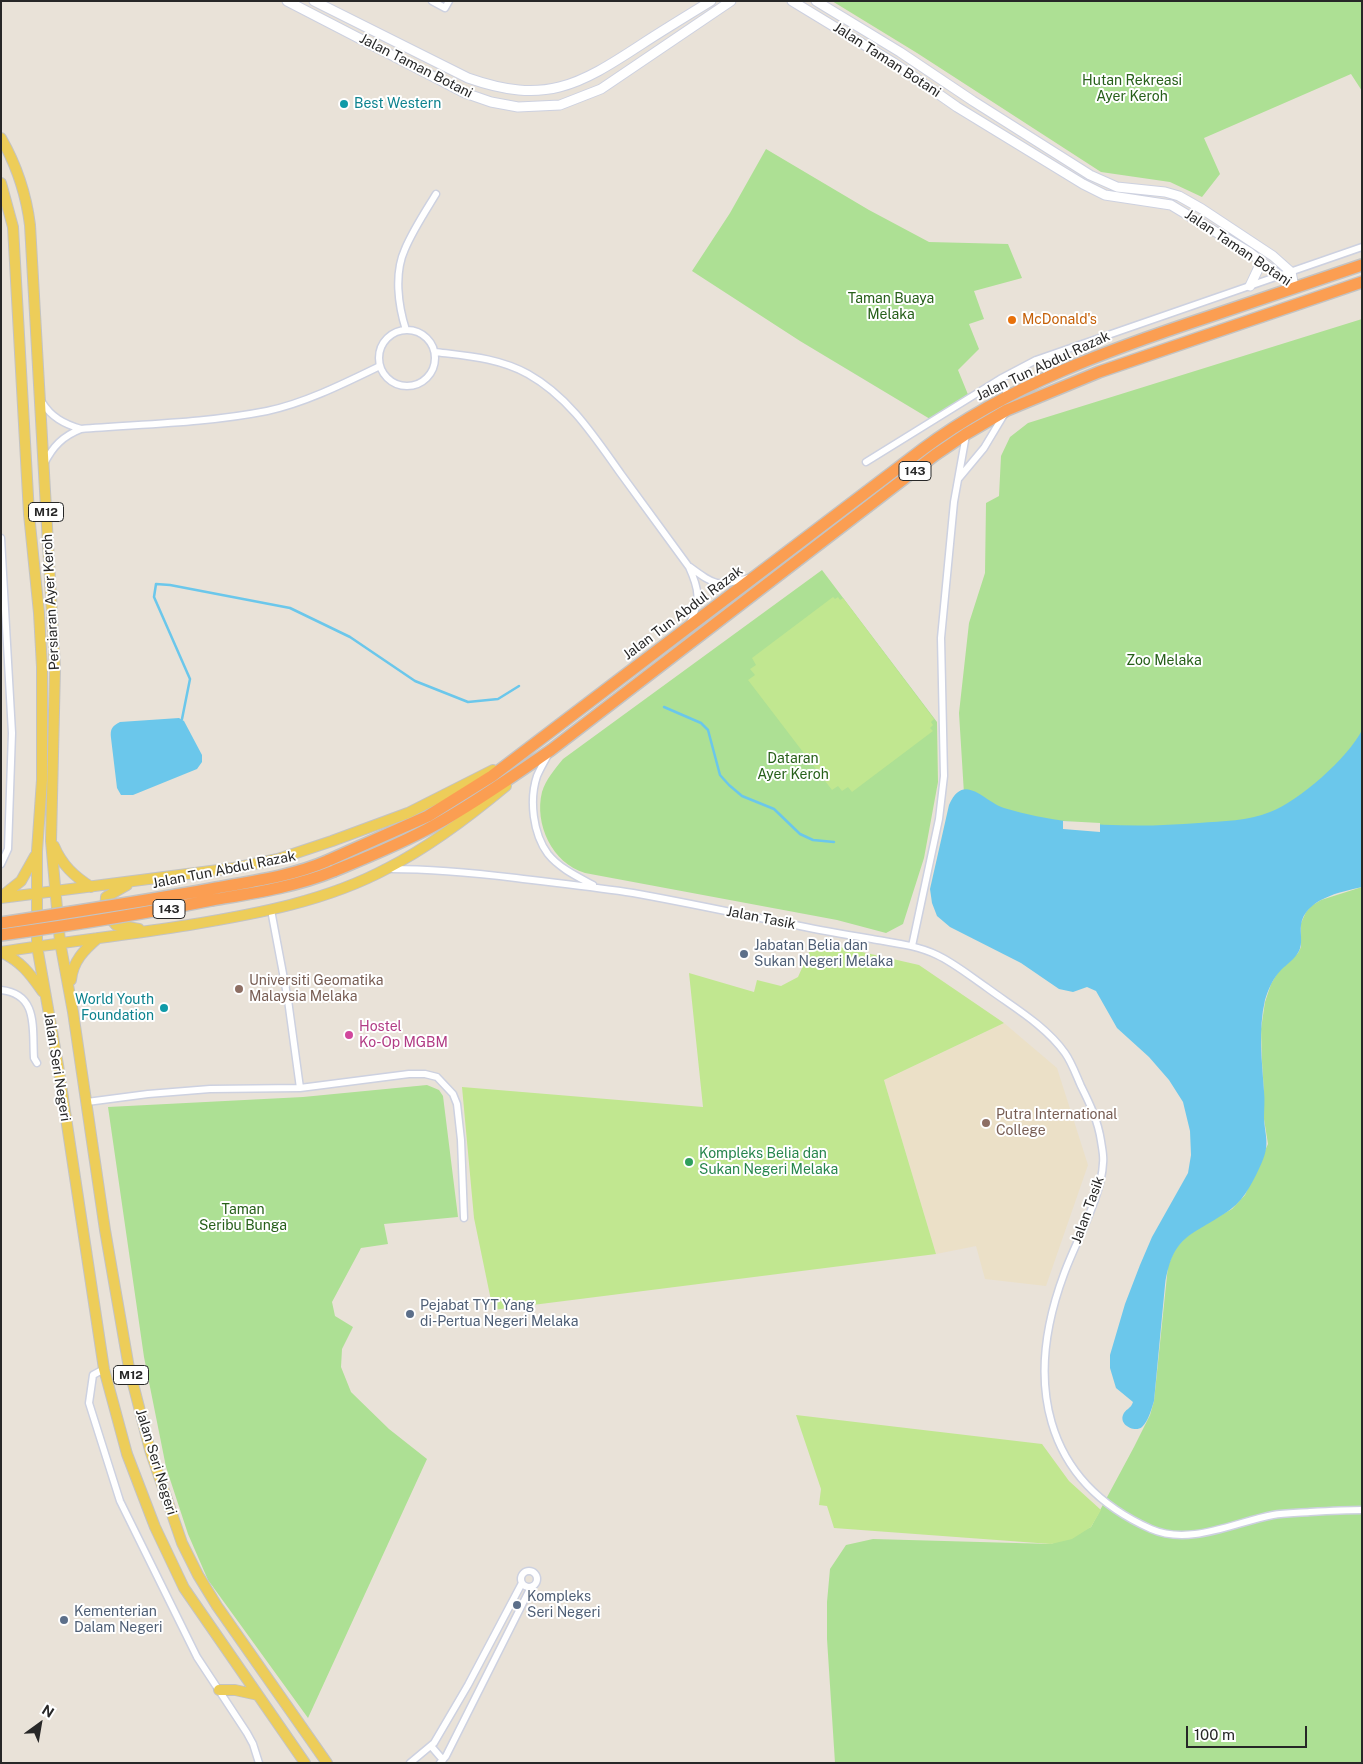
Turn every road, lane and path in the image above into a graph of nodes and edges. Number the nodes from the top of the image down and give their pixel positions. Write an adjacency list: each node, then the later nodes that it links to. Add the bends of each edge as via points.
1 (287, 1): 10 (street, Jalan Taman Botani)
2 (314, 1): 9 (street, Jalan Taman Botani)
3 (432, 1): 4 (street, via 446,8)
4 (449, 1)
5 (710, 1): 9 (street, Jalan Taman Botani, via 587,78 540,91 506,89 468,78)
6 (731, 1): 10 (street, Jalan Taman Botani, via 601,89 560,105 518,107 491,102 465,93)
7 (792, 1): 15 (street, Jalan Taman Botani, via 1083,184 1105,195 1171,205)
8 (816, 1): 17 (street, Jalan Taman Botani, via 1090,175 1117,187 1179,196 1262,247)
9 (358, 24): 10 (street, via 368,34)
10 (372, 46)
11 (1, 138): 29 (main road, Persiaran Ayer Keroh / M12, via 17,170 28,210)
12 (1, 183): 44 (main road, Persiaran Ayer Keroh / M12, via 13,227 29,514 42,667 42,780)
13 (436, 194): 24 (street, via 404,250 398,293)
14 (1362, 247): 17 (street)
15 (1260, 260): 18 (street, Jalan Taman Botani); 20 (street)
16 (1362, 265): 21 (highway, Jalan Tun Abdul Razak / 143)
17 (1291, 272): 18 (street); 21 (street, Jalan Taman Botani)
18 (1278, 276): 20 (street); 21 (street, Jalan Taman Botani)
19 (1362, 282): 22 (highway, Jalan Tun Abdul Razak / 143)
20 (1250, 286): 27 (street, via 1036,360)
21 (1294, 287): 22 (highway, via 1310,293); 23 (highway, via 1288,300); 28 (highway, Jalan Tun Abdul Razak / 143, via 1114,349)
22 (1327, 293): 23 (highway, Jalan Tun Abdul Razak / 143)
23 (1277, 310): 30 (highway, Jalan Tun Abdul Razak / 143, via 1099,372)
24 (406, 330): 25 (street, via 422,333); 26 (street, via 390,335 384,341 380,349)
25 (436, 352): 26 (street, via 434,369 429,377 415,386 406,387 390,380); 37 (street, via 481,357 505,364 528,374 557,394 585,424)
26 (380, 366): 31 (street, via 340,385 269,410 220,419)
27 (1000, 378): 28 (street); 33 (street)
28 (1008, 396): 38 (highway, Jalan Tun Abdul Razak / 143, via 946,431)
29 (40, 399): 31 (street, via 56,418); 34 (main road, Persiaran Ayer Keroh / M12)
30 (1007, 410): 32 (highway, Jalan Tun Abdul Razak / 143); 35 (street, via 984,448)
31 (81, 429): 34 (street, via 60,439)
32 (966, 434): 35 (street); 40 (highway, Jalan Tun Abdul Razak / 143)
33 (866, 462)
34 (43, 466): 43 (main road, Persiaran Ayer Keroh / M12, via 55,668)
35 (957, 480): 61 (street, via 941,638 945,772 939,819)
36 (1, 538): 45 (street, via 12,733 8,849)
37 (689, 567): 38 (street, via 720,584); 39 (street, via 698,594)
38 (756, 576): 39 (highway, Jalan Tun Abdul Razak / 143)
39 (687, 629): 41 (highway, Jalan Tun Abdul Razak / 143)
40 (551, 750): 42 (highway, Jalan Tun Abdul Razak / 143); 50 (street, Jalan Tasik, via 533,792 533,812 539,838 549,855 572,874)
41 (512, 761): 46 (highway, Jalan Tun Abdul Razak / 143, via 428,816); 48 (main road, via 408,813 278,859)
42 (523, 769): 46 (highway, Jalan Tun Abdul Razak / 143, via 433,826 363,859); 47 (main road, via 470,815)
43 (51, 841): 49 (main road, via 66,868); 51 (main road, Persiaran Ayer Keroh / M12)
44 (37, 851): 52 (main road, Persiaran Ayer Keroh / M12); 53 (main road, via 21,881)
45 (1, 864)
46 (330, 866): 55 (highway, Jalan Tun Abdul Razak / 143, bridge, via 179,895); 57 (highway, Jalan Tun Abdul Razak / 143, bridge, via 317,878 258,892 126,917)
47 (388, 868): 50 (street, Jalan Tasik, via 439,870); 54 (main road, via 317,897)
48 (136, 881): 49 (main road); 56 (main road, via 106,897 105,912 116,925)
49 (91, 887): 51 (main road)
50 (598, 888): 61 (street, Jalan Tasik)
51 (56, 891): 52 (main road); 59 (main road, M12)
52 (36, 892): 53 (main road); 60 (main road, M12)
53 (1, 897)
54 (271, 910): 56 (main road); 67 (street)
55 (1, 923)
56 (150, 931): 58 (main road)
57 (1, 935)
58 (98, 938): 59 (main road); 63 (main road, via 72,968)
59 (60, 942): 60 (main road); 63 (main road, Jalan Seri Negeri / M12)
60 (37, 946): 62 (main road); 65 (main road, Jalan Seri Negeri / M12)
61 (912, 946): 71 (street, Jalan Tasik, via 949,962 1038,1025 1068,1059 1096,1116 1103,1164 1100,1182 1064,1274 1045,1345 1048,1411 1055,1435 1079,1477 1092,1491 1122,1512 1153,1530 1170,1535 1218,1529 1276,1514)
62 (1, 952): 65 (main road, via 24,966)
63 (70, 989): 68 (main road, Jalan Seri Negeri / M12)
64 (1, 990): 66 (street, via 19,996 30,1009)
65 (46, 995): 70 (main road, Jalan Seri Negeri / M12)
66 (37, 1063)
67 (300, 1088): 68 (street, via 210,1089); 69 (street, via 409,1074 436,1077 453,1094 456,1104)
68 (86, 1102): 78 (main road, Jalan Seri Negeri / M12, via 129,1368 150,1450 182,1543 216,1606)
69 (464, 1218)
70 (104, 1369): 76 (street, via 93,1375 89,1403 120,1501 197,1657); 77 (main road, Jalan Seri Negeri / M12, via 127,1454 184,1588)
71 (1362, 1510)
72 (522, 1583): 73 (street); 73 (street, via 523,1574 533,1572 537,1579); 74 (street)
73 (531, 1586): 75 (street)
74 (468, 1685): 75 (street); 79 (street)
75 (480, 1686): 80 (street)
76 (219, 1690): 77 (main road); 81 (street, via 248,1733)
77 (258, 1695): 82 (main road, Jalan Seri Negeri / M12)
78 (304, 1731): 83 (main road, Jalan Seri Negeri / M12); 84 (main road)
79 (431, 1746): 80 (street); 85 (street)
80 (441, 1761)
81 (259, 1763)
82 (305, 1763)
83 (327, 1763)
84 (332, 1763)
85 (410, 1763)

